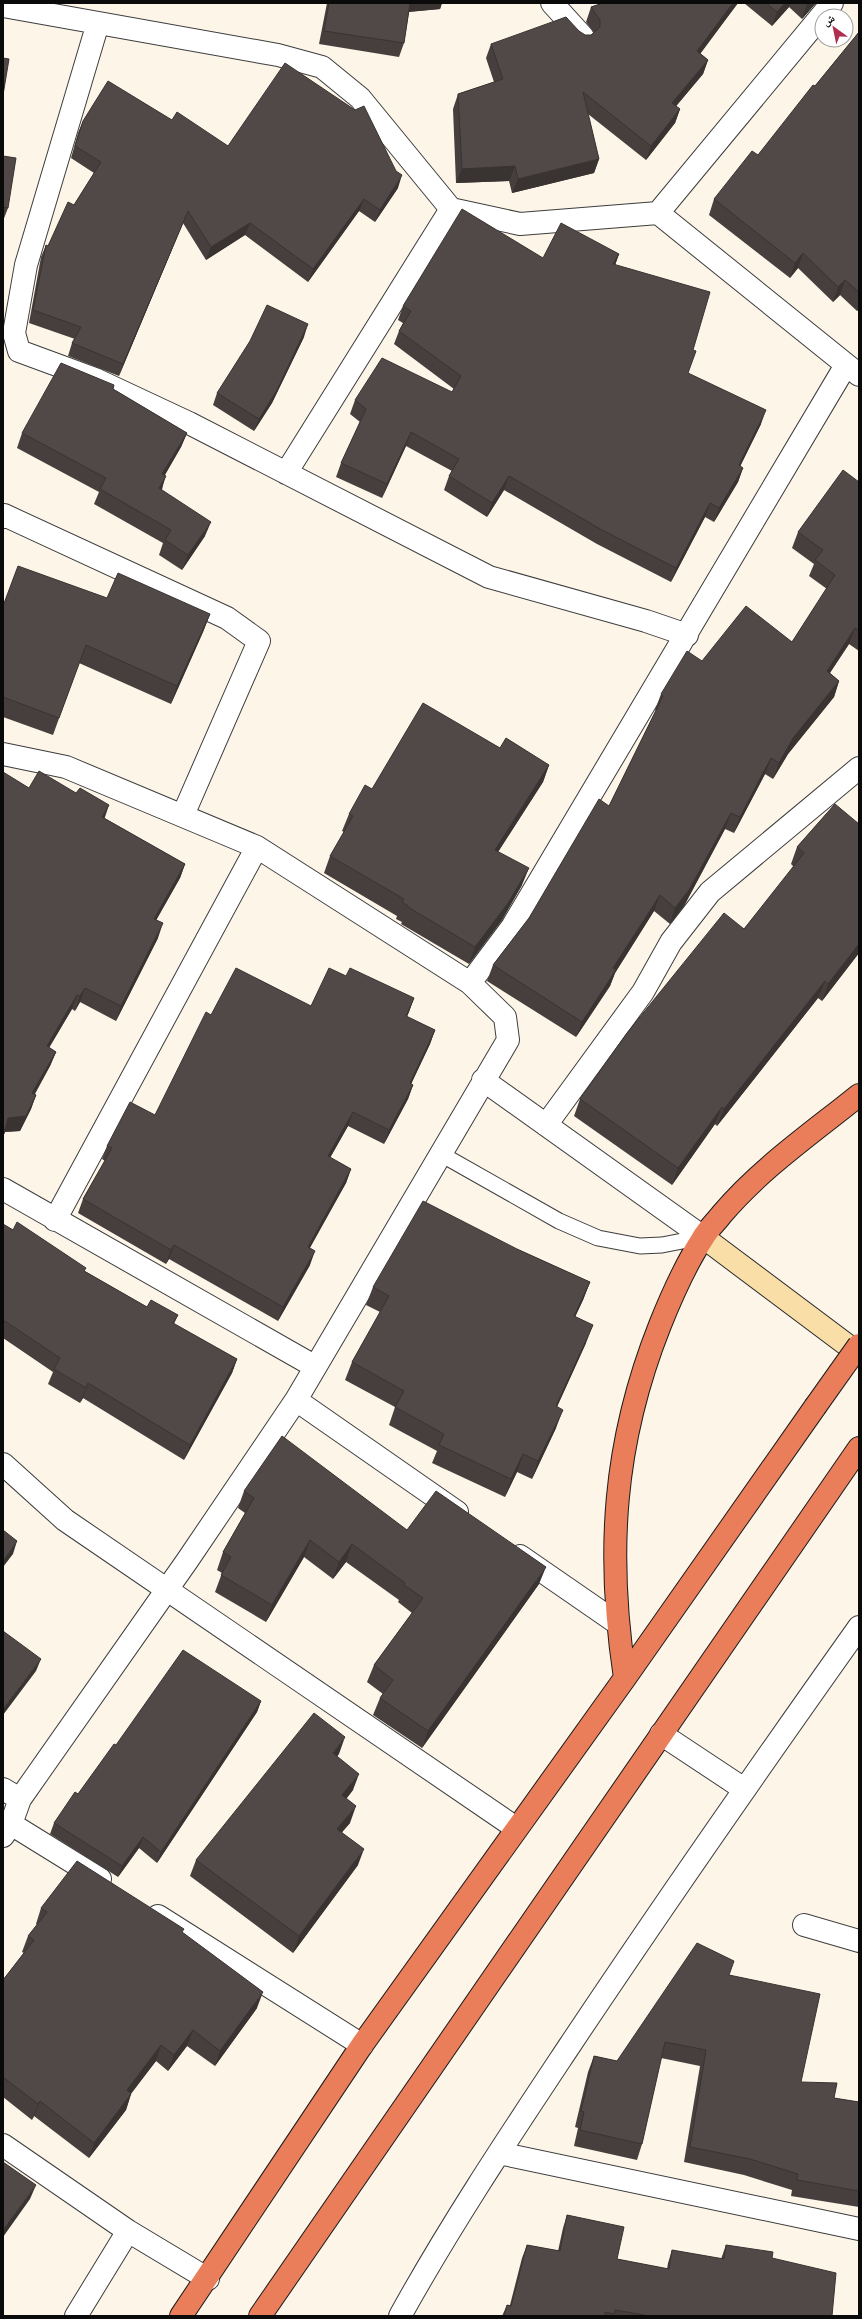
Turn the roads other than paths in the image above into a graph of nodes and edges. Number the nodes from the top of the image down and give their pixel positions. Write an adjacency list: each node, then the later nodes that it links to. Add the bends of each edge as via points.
1 (552, 3): 5 (street)
2 (832, 3): 7 (street)
3 (3, 6): 4 (street)
4 (98, 23): 6 (street, via 278,55 322,67 360,98); 9 (street, via 26,264 14,333 19,351 95,379 189,423)
5 (583, 38)
6 (451, 209): 7 (street, via 520,224); 9 (street)
7 (658, 213): 8 (street)
8 (852, 370): 11 (street)
9 (286, 473): 11 (street, via 489,577)
10 (3, 517): 14 (street, via 4,515 227,618 259,642)
11 (687, 635): 16 (street, via 512,927)
12 (3, 754): 14 (street, via 66,766)
13 (859, 768): 19 (street, via 710,892 671,942 643,992)
14 (183, 816): 15 (street)
15 (257, 847): 16 (street); 22 (street)
16 (470, 983): 17 (street, via 505,1017 508,1040)
17 (483, 1080): 19 (street); 20 (street)
18 (859, 1095): 23 (highway, via 759,1176)
19 (546, 1125): 23 (street)
20 (439, 1153): 23 (lane, via 559,1221 598,1238 640,1246 662,1245); 26 (street)
21 (3, 1189): 22 (street)
22 (55, 1220): 26 (street)
23 (703, 1237): 25 (street); 33 (highway, via 672,1296 647,1358 628,1423 618,1489 614,1556)
24 (859, 1345): 35 (highway, bridge)
25 (859, 1354)
26 (314, 1366): 27 (street)
27 (296, 1400): 30 (street); 32 (street)
28 (859, 1448): 36 (highway)
29 (3, 1464): 32 (street, via 66,1520)
30 (473, 1523)
31 (506, 1546): 33 (street)
32 (167, 1588): 38 (street); 39 (street)
33 (617, 1623): 35 (highway)
34 (859, 1627): 37 (street)
35 (625, 1678): 39 (highway)
36 (661, 1734): 37 (street); 54 (highway)
37 (744, 1789): 47 (street, via 626,1961)
38 (11, 1794): 40 (street)
39 (516, 1828): 45 (highway)
40 (7, 1830): 41 (street)
41 (119, 1892)
42 (139, 1904): 45 (street)
43 (804, 1925): 44 (street)
44 (859, 1941)
45 (362, 2045): 50 (highway)
46 (3, 2145): 49 (street)
47 (499, 2154): 48 (street); 55 (street, via 438,2248)
48 (859, 2229)
49 (128, 2230): 50 (street); 51 (street)
50 (208, 2279): 52 (highway); 53 (highway)
51 (76, 2316)
52 (171, 2316)
53 (181, 2316)
54 (260, 2316)
55 (400, 2316)

